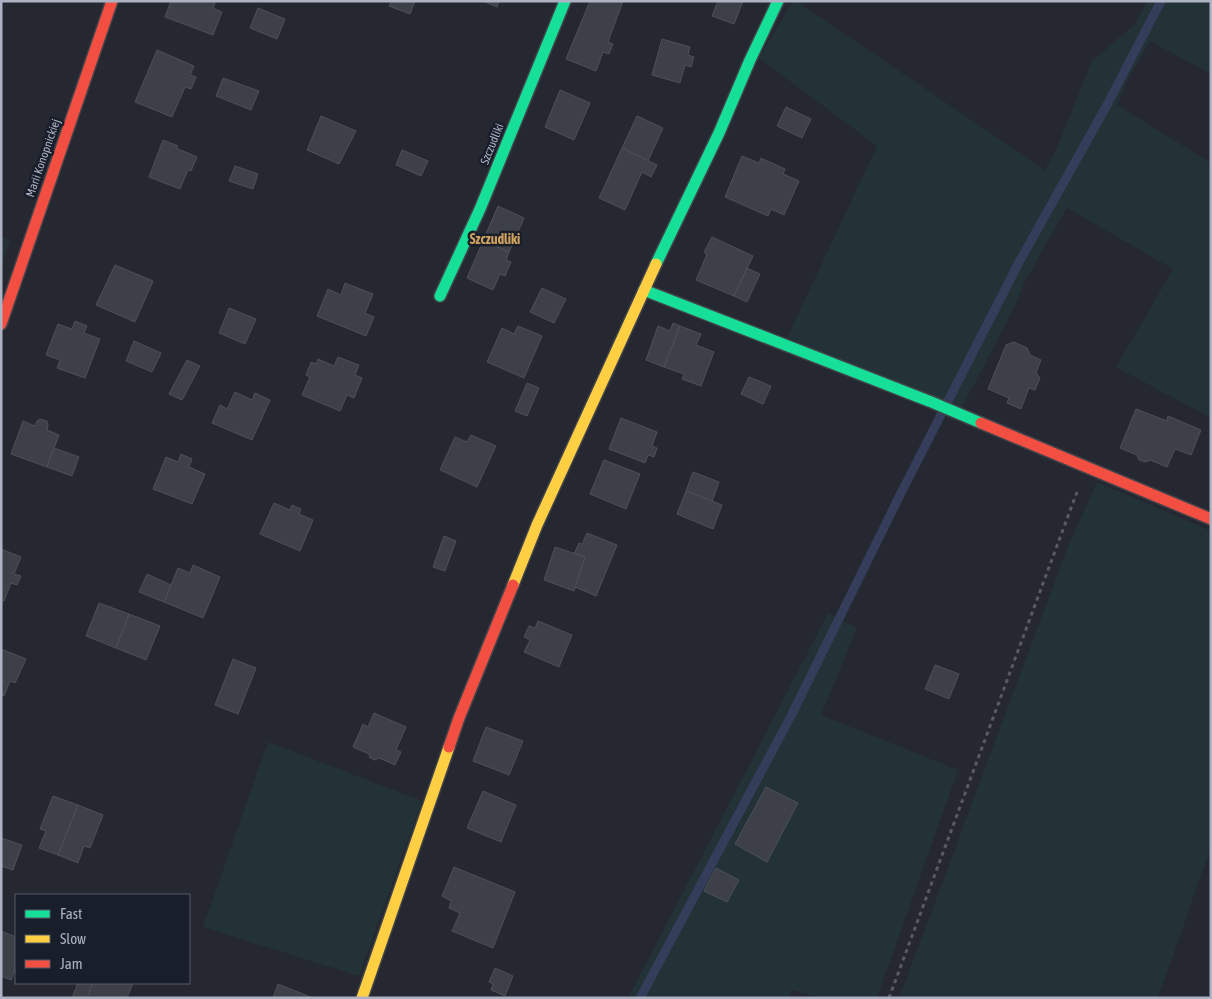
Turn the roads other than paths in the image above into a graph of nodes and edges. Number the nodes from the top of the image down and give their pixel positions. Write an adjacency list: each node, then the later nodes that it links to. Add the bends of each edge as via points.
1 (112, 1): 6 (street, Marii Konopnickiej)
2 (566, 1): 5 (street, Szczudliki, via 480,209)
3 (778, 1): 4 (street)
4 (644, 290): 7 (street, via 929,401); 8 (street, via 537,525 476,675)
5 (440, 296)
6 (1, 324)
7 (1211, 519)
8 (362, 998)

